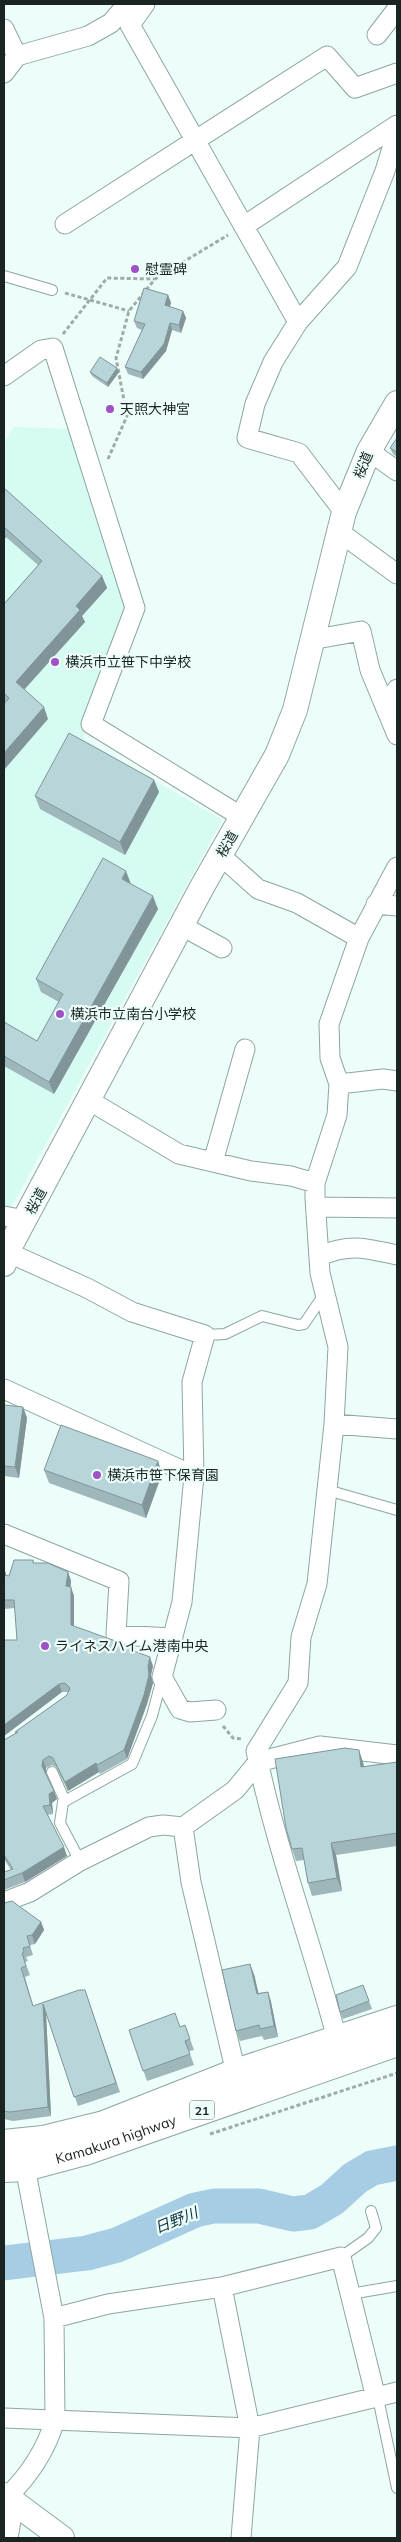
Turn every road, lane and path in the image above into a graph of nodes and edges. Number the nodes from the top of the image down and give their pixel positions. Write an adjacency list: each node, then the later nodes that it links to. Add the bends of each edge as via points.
1 (127, 4): 6 (street, via 111,22 88,36)
2 (145, 4): 11 (street, via 130,25)
3 (397, 10): 5 (street)
4 (4, 29): 6 (street)
5 (378, 34)
6 (17, 56): 7 (street)
7 (4, 73)
8 (397, 73): 11 (street, via 355,88 326,56)
9 (397, 125): 13 (street)
10 (397, 132): 19 (street, via 347,268)
11 (195, 140): 12 (street); 13 (street)
12 (65, 224)
13 (244, 226): 15 (path); 19 (street)
14 (4, 276): 16 (lane)
15 (155, 279): 17 (path, via 107,278); 18 (path)
16 (52, 290): 17 (path)
17 (88, 300): 18 (path); 20 (path)
18 (130, 312): 25 (path, via 116,358 127,416)
19 (298, 322): 26 (street, via 273,362 255,404 247,438 299,453)
20 (53, 348): 21 (street, via 41,350); 25 (street)
21 (4, 376)
22 (397, 403): 23 (street, 桜道)
23 (369, 451): 24 (street); 26 (street, 桜道)
24 (397, 471)
25 (96, 484): 32 (street, via 135,608 91,724)
26 (341, 521): 27 (street); 28 (street, 桜道)
27 (397, 574)
28 (311, 640): 30 (street, via 361,630 370,670); 32 (street, 桜道, via 294,710 277,755)
29 (397, 689): 30 (street)
30 (385, 707): 31 (street)
31 (397, 735)
32 (242, 817): 33 (street, 桜道)
33 (220, 856): 37 (street, 桜道); 38 (street, via 258,889 297,903)
34 (397, 867): 35 (street)
35 (376, 904): 36 (street); 38 (street)
36 (397, 906)
37 (182, 926): 39 (street); 43 (street, 桜道)
38 (359, 938): 42 (street, via 329,1024 330,1058)
39 (222, 948)
40 (245, 1049): 44 (street)
41 (397, 1081): 42 (street, via 383,1079)
42 (339, 1084): 45 (street, via 337,1116)
43 (90, 1101): 44 (street, via 179,1154); 48 (street, 桜道)
44 (213, 1162): 45 (street)
45 (316, 1183): 46 (street)
46 (316, 1207): 47 (street); 50 (street)
47 (397, 1208)
48 (14, 1218): 51 (street, 桜道)
49 (397, 1255): 50 (street, via 355,1246)
50 (319, 1256): 52 (street)
51 (5, 1258): 53 (street, via 87,1288 132,1312)
52 (326, 1292): 53 (lane, via 304,1324 262,1316 225,1334); 55 (street, via 338,1347)
53 (205, 1335): 57 (street, via 192,1382)
54 (4, 1389): 57 (street)
55 (334, 1424): 56 (street); 58 (street)
56 (397, 1429)
57 (194, 1476): 61 (street, via 182,1602)
58 (327, 1490): 59 (lane); 66 (street, via 317,1584 300,1637 298,1683 256,1751)
59 (397, 1510)
60 (4, 1534): 61 (street, via 119,1582 116,1635)
61 (173, 1638): 62 (street)
62 (162, 1677): 63 (street, via 180,1709); 68 (lane, via 152,1716 132,1764)
63 (219, 1717): 64 (path, via 232,1738)
64 (244, 1739)
65 (397, 1755): 66 (street, via 320,1746)
66 (258, 1762): 69 (street, via 235,1790); 73 (street, via 282,1857)
67 (52, 1772): 68 (lane)
68 (65, 1801): 70 (lane, via 60,1823)
69 (183, 1827): 70 (street, via 163,1825 149,1828); 75 (street, via 191,1882)
70 (80, 1861): 71 (street, via 30,1892)
71 (6, 1895)
72 (397, 2020): 73 (main road, Kamakura highway / 21)
73 (337, 2040): 75 (main road, Kamakura highway / 21)
74 (397, 2042): 77 (main road, Kamakura highway / 21, via 85,2151)
75 (236, 2073): 76 (main road, Kamakura highway / 21, via 104,2125 43,2140)
76 (4, 2144)
77 (14, 2167): 83 (street, via 39,2242)
78 (370, 2212): 79 (lane, via 376,2228 368,2238)
79 (341, 2257): 81 (street); 82 (street)
80 (397, 2286): 82 (lane)
81 (222, 2287): 83 (street, via 108,2304); 88 (street)
82 (350, 2294): 85 (street)
83 (54, 2318): 87 (street)
84 (397, 2392): 85 (street)
85 (377, 2398): 88 (street); 89 (lane)
86 (4, 2418): 87 (street)
87 (55, 2420): 88 (street); 90 (street, via 36,2463)
88 (250, 2428): 93 (street)
89 (397, 2488)
90 (7, 2499): 91 (street); 92 (street)
91 (8, 2538)
92 (62, 2538)
93 (241, 2538)

